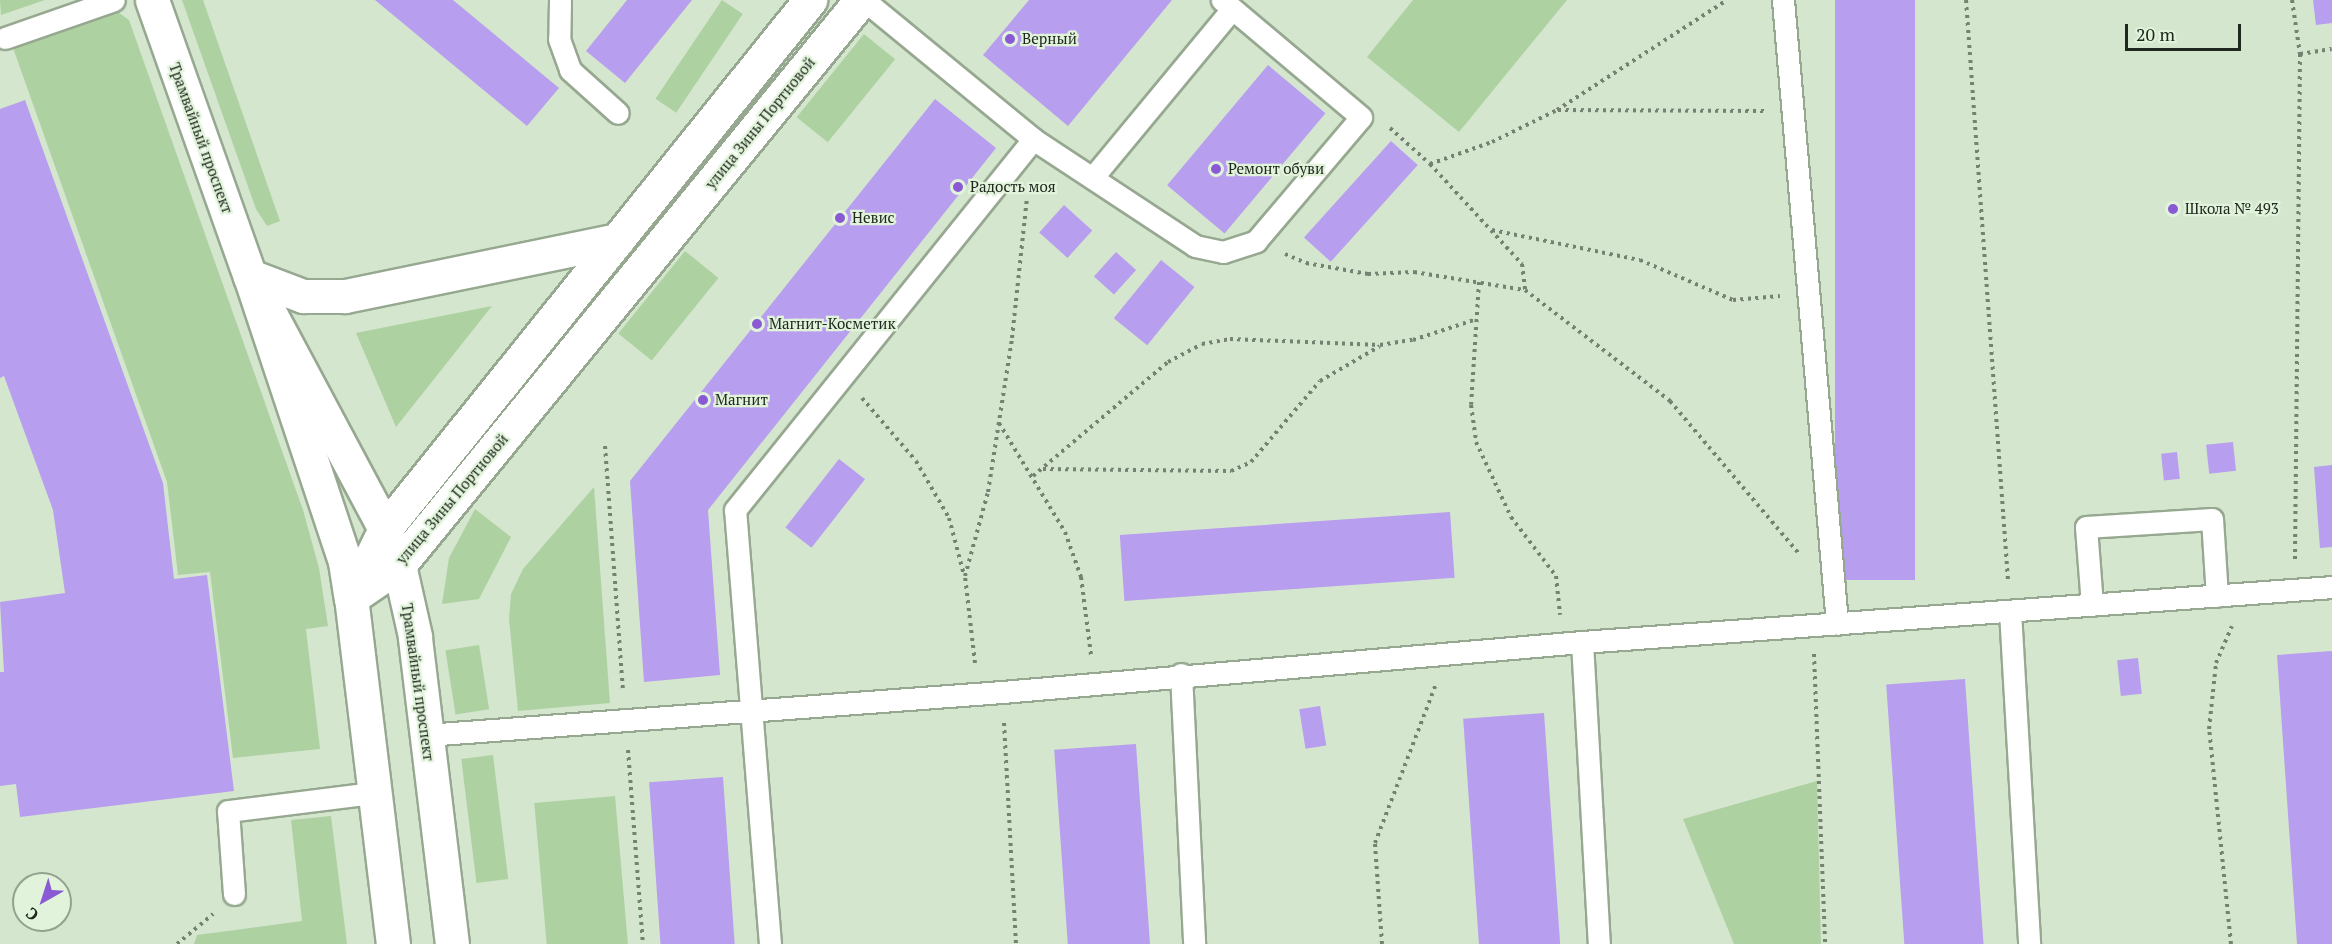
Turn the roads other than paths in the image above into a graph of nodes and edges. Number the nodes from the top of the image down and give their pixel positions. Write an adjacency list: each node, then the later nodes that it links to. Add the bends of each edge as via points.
1 (114, 0): 8 (lane)
2 (152, 0): 13 (main road, Трамвайный проспект)
3 (560, 0): 9 (lane, via 559,39 570,70)
4 (810, 0): 12 (main road, улица Зины Портновой)
5 (863, 0): 10 (lane); 15 (main road, улица Зины Портновой)
6 (1783, 0): 21 (lane)
7 (1226, 5): 11 (lane); 11 (lane, via 1361,117 1256,242 1223,252 1195,246)
8 (5, 38)
9 (618, 112)
10 (1033, 139): 11 (lane); 24 (lane, via 735,510)
11 (1093, 177)
12 (616, 240): 13 (main road, via 345,296 303,296); 14 (main road, улица Зины Портновой)
13 (250, 276): 14 (main road, Трамвайный проспект); 18 (main road, Трамвайный проспект, via 345,562)
14 (385, 529): 15 (main road, Трамвайный проспект); 18 (main road, улица Зины Портновой)
15 (399, 565): 18 (main road, улица Зины Портновой); 25 (main road, Трамвайный проспект, via 414,636)
16 (2332, 587): 17 (lane)
17 (2217, 596): 19 (lane); 19 (lane, via 2212,519 2086,527)
18 (351, 598): 26 (main road, Трамвайный проспект)
19 (2092, 605): 20 (lane)
20 (2010, 611): 21 (lane); 33 (lane)
21 (1837, 624): 22 (lane)
22 (1582, 642): 23 (lane); 32 (lane)
23 (1181, 674): 24 (lane); 31 (lane)
24 (754, 710): 25 (lane); 30 (lane)
25 (426, 735): 29 (main road, Трамвайный проспект)
26 (372, 793): 27 (lane, via 228,811); 28 (main road, Трамвайный проспект)
27 (234, 894)
28 (393, 944)
29 (452, 944)
30 (770, 944)
31 (1194, 944)
32 (1599, 944)
33 (2029, 944)

